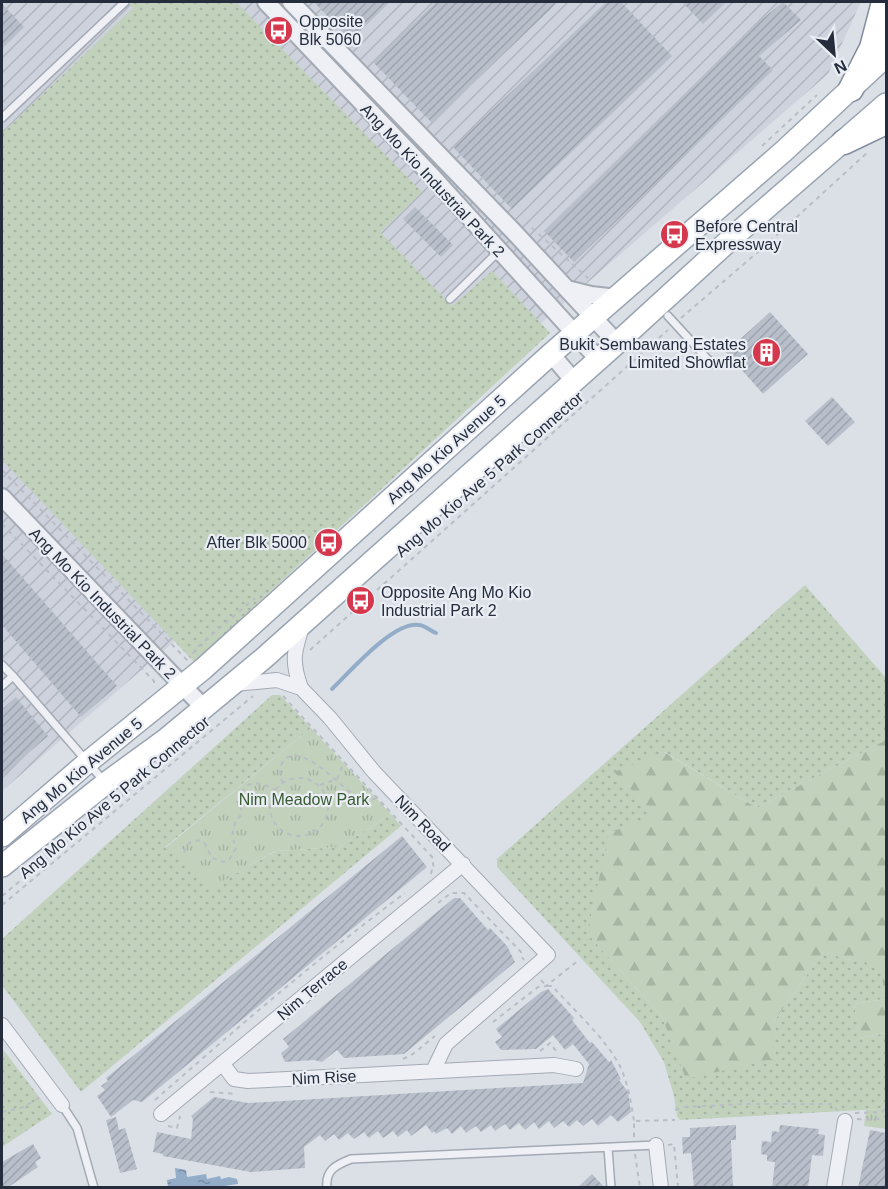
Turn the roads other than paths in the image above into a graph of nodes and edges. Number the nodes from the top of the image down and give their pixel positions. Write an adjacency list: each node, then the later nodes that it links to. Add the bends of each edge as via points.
1 (125, 2): 8 (lane)
2 (266, 2): 11 (street, Ang Mo Kio Industrial Park 2)
3 (291, 2): 12 (street, Ang Mo Kio Industrial Park 2)
4 (884, 2): 6 (highway, via 872,48)
5 (886, 56): 6 (main road, Ang Mo Kio Avenue 5)
6 (851, 88): 13 (main road, Ang Mo Kio Avenue 5)
7 (886, 104): 10 (main road, Ang Mo Kio Avenue 5)
8 (2, 118)
9 (886, 122): 10 (highway)
10 (844, 142): 18 (main road, Ang Mo Kio Avenue 5)
11 (499, 251): 14 (lane); 17 (street, Ang Mo Kio Industrial Park 2)
12 (566, 288): 13 (street); 16 (street, Ang Mo Kio Industrial Park 2)
13 (617, 298): 16 (main road, Ang Mo Kio Avenue 5)
14 (450, 299)
15 (668, 316): 21 (lane)
16 (593, 318): 17 (main road, Ang Mo Kio Avenue 5); 18 (street, Ang Mo Kio Industrial Park 2)
17 (574, 335): 19 (main road, Ang Mo Kio Avenue 5); 20 (street, Ang Mo Kio Industrial Park 2)
18 (617, 343): 20 (main road, Ang Mo Kio Avenue 5)
19 (551, 354): 22 (street); 28 (main road, Ang Mo Kio Avenue 5)
20 (598, 360): 22 (main road, Ang Mo Kio Avenue 5)
21 (712, 364)
22 (574, 381): 24 (main road, Ang Mo Kio Avenue 5)
23 (2, 497): 28 (street, Ang Mo Kio Industrial Park 2)
24 (304, 622): 29 (street, via 294,669); 30 (main road, Ang Mo Kio Avenue 5)
25 (2, 665): 26 (lane)
26 (13, 676): 27 (lane); 32 (lane)
27 (2, 686)
28 (183, 686): 31 (street, Ang Mo Kio Industrial Park 2); 32 (main road, Ang Mo Kio Avenue 5)
29 (301, 688): 30 (street, via 277,680); 35 (street, Nim Road, via 374,772)
30 (241, 689): 31 (main road, Ang Mo Kio Avenue 5)
31 (204, 708): 33 (main road, Ang Mo Kio Avenue 5)
32 (88, 762): 33 (lane); 34 (main road, Ang Mo Kio Avenue 5)
33 (106, 783): 36 (main road, Ang Mo Kio Avenue 5)
34 (2, 836)
35 (463, 864): 38 (street, Nim Terrace, via 438,876); 40 (street, Nim Road, via 548,955 525,967 446,1044)
36 (2, 866)
37 (2, 1025): 41 (street)
38 (222, 1063): 40 (street, Nim Rise, via 234,1079 248,1081); 42 (street, Nim Terrace)
39 (576, 1069): 40 (street, Nim Rise, via 554,1065)
40 (433, 1071)
41 (62, 1105): 46 (lane, via 77,1128)
42 (160, 1119)
43 (845, 1121): 50 (street)
44 (656, 1146): 45 (lane); 49 (street)
45 (608, 1148): 47 (lane, via 351,1159 330,1171); 48 (lane)
46 (94, 1188)
47 (327, 1188)
48 (611, 1188)
49 (661, 1188)
50 (834, 1188)

